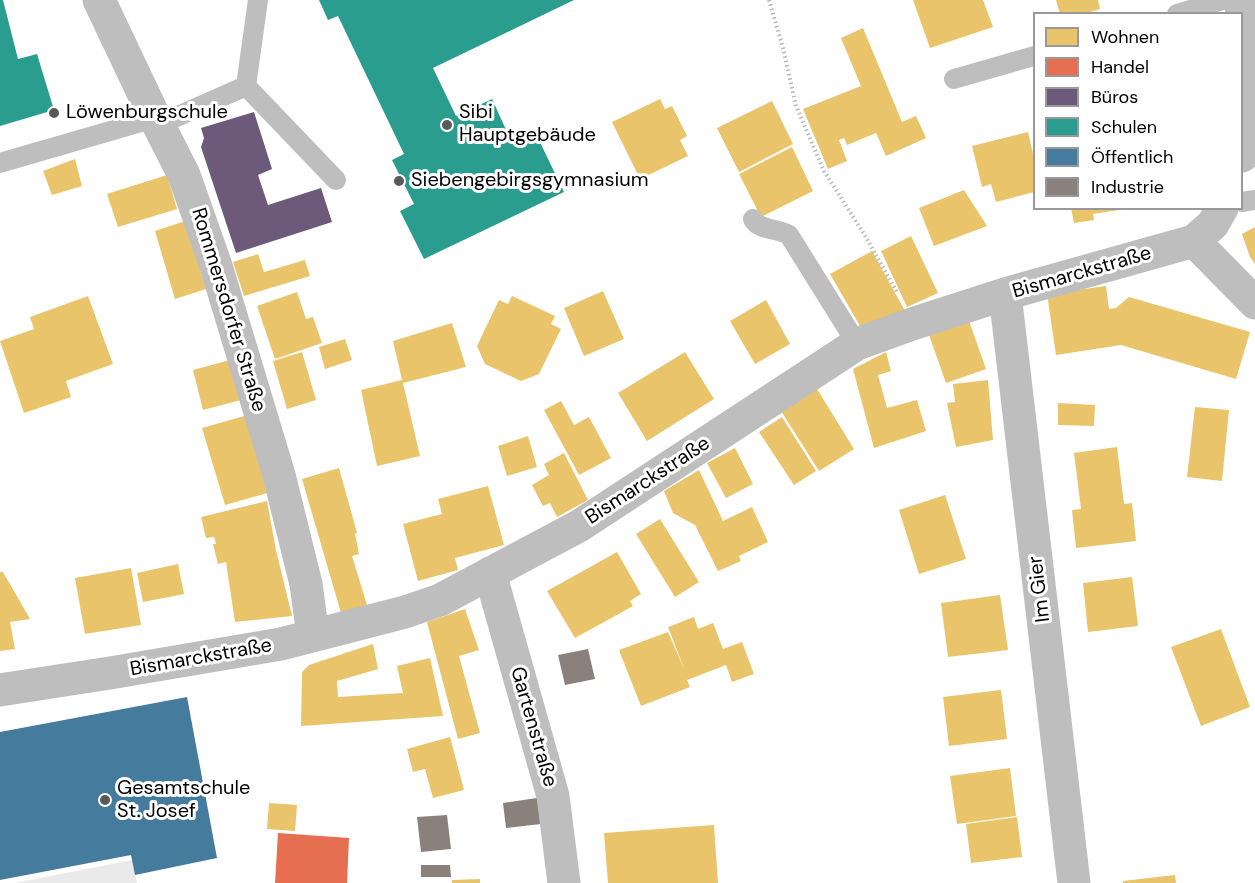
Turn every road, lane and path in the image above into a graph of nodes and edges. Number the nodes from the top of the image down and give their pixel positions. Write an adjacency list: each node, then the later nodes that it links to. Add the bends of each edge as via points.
1 (99, 0): 11 (street, Rommersdorfer Straße)
2 (258, 0): 9 (lane)
3 (770, 0): 20 (path, via 796,106 824,171)
4 (1222, 0): 5 (lane)
5 (1183, 12)
6 (1243, 15): 10 (street, via 1250,41)
7 (1033, 57): 8 (lane)
8 (954, 80)
9 (246, 86): 11 (lane); 14 (lane)
10 (1255, 95): 12 (street)
11 (156, 122): 13 (lane); 23 (street, Rommersdorfer Straße, via 184,175 216,266 279,475 306,584)
12 (1243, 151)
13 (0, 163)
14 (336, 180)
15 (1221, 210): 17 (street, via 1213,224)
16 (753, 219): 21 (lane, via 758,225 789,235)
17 (1194, 241): 18 (street, Bismarckstraße); 19 (street)
18 (1005, 294): 20 (street, Bismarckstraße); 26 (street, Im Gier)
19 (1255, 303)
20 (915, 322): 21 (street, Bismarckstraße)
21 (856, 344): 22 (street, Bismarckstraße, via 579,526)
22 (490, 573): 23 (street, Bismarckstraße, via 440,600); 25 (street, Gartenstraße, via 553,796)
23 (313, 636): 24 (street, Bismarckstraße)
24 (0, 690)
25 (564, 883)
26 (1074, 883)

